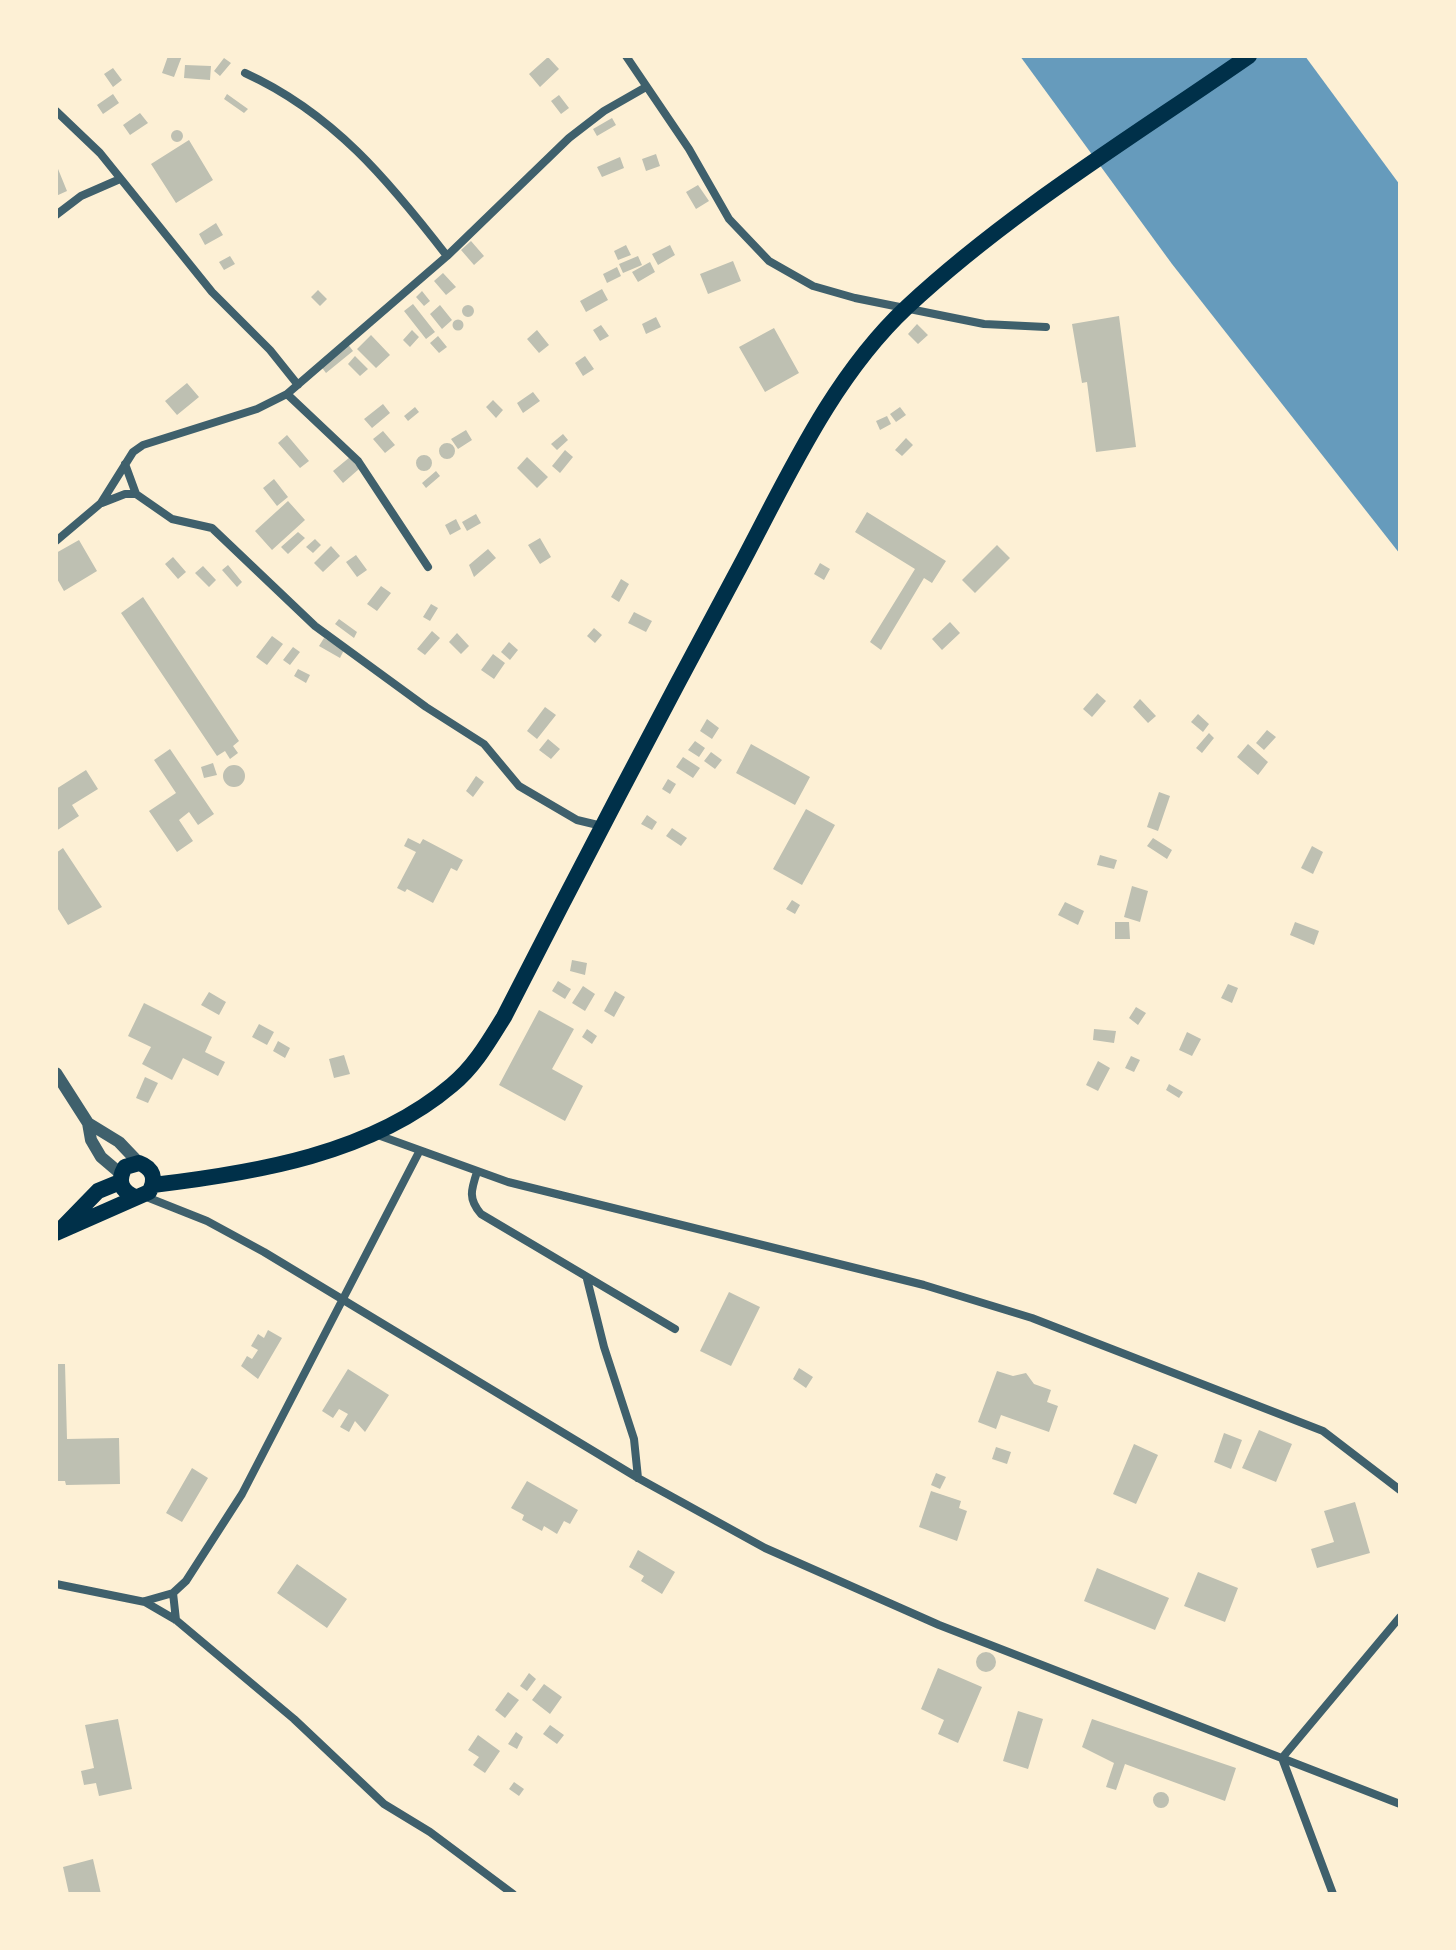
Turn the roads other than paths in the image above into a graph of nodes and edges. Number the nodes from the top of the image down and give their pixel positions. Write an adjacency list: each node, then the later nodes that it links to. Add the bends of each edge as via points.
1 (626, 56): 4 (street)
2 (1249, 56): 9 (highway, via 1065,183)
3 (245, 73): 8 (street, via 308,106 383,179)
4 (646, 87): 8 (street, via 569,138); 9 (street, via 729,219 769,261 813,286)
5 (56, 111): 6 (street)
6 (120, 179): 7 (street, via 81,196); 11 (street, via 212,292)
7 (56, 215)
8 (447, 256): 11 (street)
9 (906, 308): 10 (street, via 984,324); 18 (highway, via 852,373 804,448)
10 (1046, 327)
11 (298, 385): 12 (street)
12 (287, 394): 13 (street, via 257,409 143,445); 17 (street, via 358,461)
13 (125, 463): 14 (street); 15 (street)
14 (136, 494): 15 (street); 18 (street, via 172,519 212,528 315,626 484,744 519,786 577,820)
15 (101, 503): 16 (street)
16 (56, 541)
17 (428, 567)
18 (602, 826): 21 (highway, via 482,1054 452,1085)
19 (56, 1073): 20 (street)
20 (88, 1123): 23 (street, via 119,1142); 25 (street, via 91,1140)
21 (374, 1134): 22 (street); 26 (highway, via 238,1175)
22 (419, 1152): 24 (street); 29 (street)
23 (139, 1163): 25 (highway, via 125,1167); 26 (highway, via 151,1170)
24 (477, 1172): 28 (street, via 470,1193 481,1214); 32 (street, via 924,1285 1032,1318 1323,1431)
25 (120, 1178): 26 (highway, via 123,1189); 27 (highway, via 98,1191)
26 (143, 1193): 27 (highway); 29 (street, via 207,1221)
27 (58, 1232)
28 (587, 1279): 30 (street); 31 (street, via 634,1439)
29 (346, 1299): 31 (street); 34 (street, via 242,1494 194,1570)
30 (675, 1329)
31 (638, 1478): 38 (street, via 765,1548 939,1625)
32 (1400, 1490)
33 (56, 1584): 35 (street)
34 (173, 1593): 35 (street); 37 (street)
35 (145, 1602): 37 (street)
36 (1400, 1617): 38 (street)
37 (176, 1620): 40 (street, via 294,1719 384,1804)
38 (1282, 1758): 39 (street); 41 (street)
39 (1400, 1804)
40 (513, 1894)
41 (1333, 1894)

